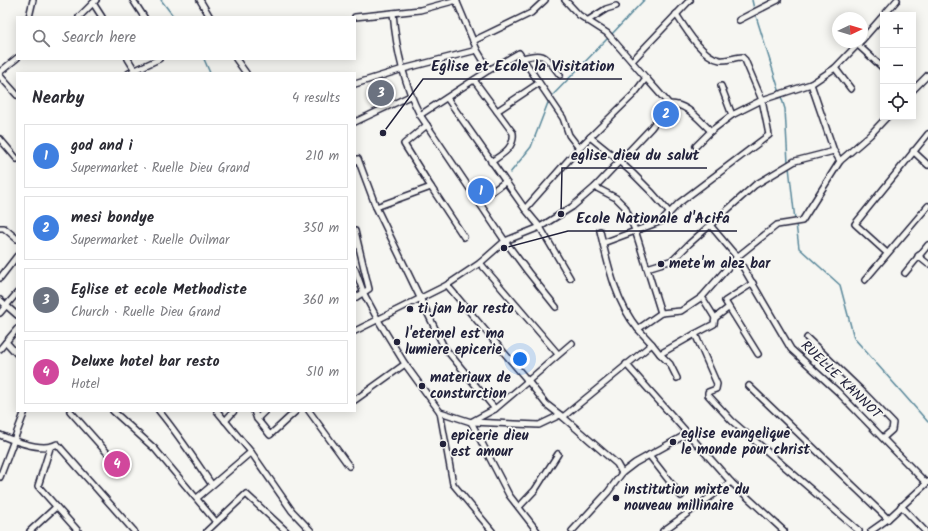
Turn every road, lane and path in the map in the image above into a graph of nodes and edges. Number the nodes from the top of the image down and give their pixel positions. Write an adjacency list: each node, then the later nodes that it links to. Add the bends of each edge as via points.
1 (33, 0): 15 (street)
2 (133, 0): 18 (street)
3 (200, 0): 19 (street)
4 (456, 0): 13 (street, via 420,10); 25 (street)
5 (545, 0): 25 (street, via 530,14)
6 (565, 0): 23 (street)
7 (690, 0): 14 (street)
8 (778, 0): 22 (street)
9 (897, 0): 12 (street)
10 (95, 1): 16 (street); 17 (street)
11 (616, 6): 23 (street)
12 (886, 12)
13 (393, 13): 20 (street); 37 (street, via 397,47)
14 (676, 14): 34 (street); 56 (street, via 695,41 716,58 722,60 742,57 745,60)
15 (29, 16)
16 (80, 16)
17 (102, 16)
18 (143, 16)
19 (209, 16)
20 (356, 17)
21 (880, 19): 24 (street)
22 (739, 20)
23 (587, 21): 34 (street, via 606,33)
24 (868, 33)
25 (473, 42): 28 (street)
26 (854, 48): 36 (street)
27 (865, 48): 35 (street)
28 (477, 50): 37 (street); 38 (street)
29 (523, 58): 38 (street, via 521,54 516,54); 42 (street, via 542,55); 47 (street)
30 (16, 59): 39 (street)
31 (129, 60): 40 (street)
32 (157, 60): 40 (street)
33 (237, 60): 41 (street)
34 (632, 61): 45 (street)
35 (880, 65)
36 (835, 68): 49 (street); 52 (street)
37 (403, 69): 48 (street); 54 (street)
38 (489, 70): 46 (street)
39 (0, 72)
40 (136, 72)
41 (245, 72)
42 (560, 75)
43 (928, 75): 51 (street)
44 (0, 76): 53 (street)
45 (646, 78): 57 (street); 66 (street, via 634,94)
46 (474, 80): 55 (street); 58 (street)
47 (539, 83): 58 (street); 69 (street, via 563,118 569,135)
48 (356, 84)
49 (811, 84): 56 (street); 70 (street)
50 (721, 86): 60 (street)
51 (916, 87)
52 (851, 89)
53 (16, 94)
54 (410, 96): 59 (street); 62 (street)
55 (447, 98): 59 (street); 76 (street)
56 (762, 100): 60 (street); 85 (street, via 769,135)
57 (669, 104): 64 (street, via 686,108); 74 (street, via 651,128)
58 (497, 111): 76 (street, via 513,134 513,138 506,152)
59 (420, 115): 63 (street)
60 (732, 115): 64 (street)
61 (884, 120): 75 (street)
62 (356, 122)
63 (427, 126): 79 (street, via 404,144); 81 (street)
64 (710, 131): 68 (street)
65 (928, 134): 71 (street)
66 (590, 137): 69 (street); 74 (street)
67 (0, 139): 72 (street)
68 (696, 146)
69 (579, 148): 84 (street)
70 (834, 151): 75 (street); 86 (street, via 795,161 756,185)
71 (913, 151): 77 (street); 97 (street, via 855,224)
72 (16, 158)
73 (356, 160): 83 (street, via 358,159)
74 (620, 160): 80 (street); 85 (street)
75 (840, 161): 100 (street, via 802,221 777,225)
76 (491, 162): 78 (street)
77 (928, 165)
78 (505, 182): 81 (street); 84 (street)
79 (431, 187): 83 (street); 92 (street)
80 (595, 187): 87 (street, via 572,207); 89 (street, via 616,198 625,207)
81 (479, 201): 94 (street)
82 (928, 206): 97 (street)
83 (376, 207): 115 (street)
84 (525, 210): 87 (street)
85 (669, 212): 89 (street, via 662,221)
86 (710, 225): 100 (street, RUELLE KANNOT); 103 (street, via 673,260)
87 (540, 227): 94 (street); 107 (street)
88 (0, 228): 93 (street, via 4,228)
89 (635, 230): 95 (street); 103 (street)
90 (600, 231): 95 (street)
91 (356, 235): 112 (street, via 369,289)
92 (464, 237)
93 (16, 238)
94 (505, 241): 101 (street); 118 (street)
95 (603, 243): 125 (street, via 608,266 626,313)
96 (928, 245): 98 (street)
97 (887, 253): 108 (street)
98 (918, 256): 102 (street); 105 (street)
99 (16, 257): 106 (street)
100 (738, 258): 109 (street, RUELLE KANNOT); 113 (street)
101 (480, 263): 110 (street); 135 (street)
102 (928, 264)
103 (647, 268): 121 (street)
104 (356, 272): 112 (street)
105 (905, 273)
106 (0, 278)
107 (570, 278)
108 (865, 280)
109 (753, 283): 119 (street, via 724,301); 162 (street, RUELLE KANNOT, via 791,349)
110 (447, 285): 115 (street); 141 (street)
111 (16, 294): 117 (street)
112 (364, 294): 114 (street); 124 (street)
113 (702, 297): 121 (street, via 681,311); 123 (street)
114 (356, 298)
115 (420, 298): 124 (street); 144 (street, via 444,348)
116 (0, 300): 117 (street)
117 (6, 306): 120 (street); 122 (street)
118 (556, 307)
119 (728, 308): 123 (street); 137 (street)
120 (0, 313)
121 (661, 313): 125 (street)
122 (16, 314)
123 (715, 318): 128 (street, via 714,324)
124 (378, 320): 127 (street); 138 (street)
125 (638, 329): 132 (street)
126 (16, 330): 130 (street)
127 (356, 331)
128 (695, 334): 136 (street); 193 (street, via 717,384 716,389 708,392 708,395 732,420)
129 (806, 338): 162 (street, via 892,423 892,430)
130 (6, 342): 133 (street); 134 (street)
131 (572, 343): 135 (street)
132 (652, 344): 136 (street); 139 (street)
133 (0, 349)
134 (16, 353)
135 (558, 354): 141 (street)
136 (660, 354): 140 (street, via 670,364)
137 (758, 354)
138 (405, 364): 143 (street); 155 (street)
139 (626, 364): 156 (street); 160 (street)
140 (677, 378)
141 (528, 380): 144 (street); 156 (street, via 546,404)
142 (749, 386): 180 (street)
143 (356, 399)
144 (495, 408): 159 (street)
145 (25, 412): 163 (street)
146 (71, 412): 168 (street)
147 (115, 412): 176 (street, via 155,449)
148 (160, 412): 174 (street)
149 (218, 412): 158 (street)
150 (233, 412): 158 (street)
151 (254, 412): 157 (street)
152 (264, 412): 157 (street)
153 (295, 412): 157 (street, via 270,435)
154 (310, 412): 169 (street)
155 (440, 412): 159 (street); 188 (street, via 453,484)
156 (562, 416): 159 (street, via 539,425); 170 (street, via 617,464)
157 (257, 419)
158 (225, 421): 165 (street)
159 (471, 422): 179 (street, via 509,495)
160 (687, 434): 167 (street); 172 (street)
161 (0, 435): 163 (street)
162 (883, 438): 173 (street, RUELLE KANNOT)
163 (15, 441): 164 (street); 171 (street)
164 (50, 448): 178 (street, via 38,486); 185 (street, via 57,444)
165 (251, 452): 174 (street); 187 (street, via 292,511)
166 (558, 454): 179 (street, via 535,490)
167 (649, 455): 170 (street); 175 (street)
168 (110, 456)
169 (349, 466)
170 (622, 473): 190 (street)
171 (0, 477)
172 (731, 482): 191 (street); 192 (street)
173 (927, 483): 177 (street)
174 (212, 485): 176 (street)
175 (681, 496)
176 (197, 498): 181 (street)
177 (901, 506): 180 (street); 195 (street)
178 (56, 507): 183 (street); 184 (street)
179 (519, 507): 189 (street)
180 (888, 519): 194 (street)
181 (216, 522): 182 (street, via 246,494); 186 (street)
182 (284, 530)
183 (30, 531)
184 (78, 531)
185 (134, 531)
186 (207, 531)
187 (311, 531)
188 (492, 531)
189 (537, 531)
190 (572, 531)
191 (663, 531)
192 (784, 531)
193 (859, 531)
194 (872, 531)
195 (925, 531)

